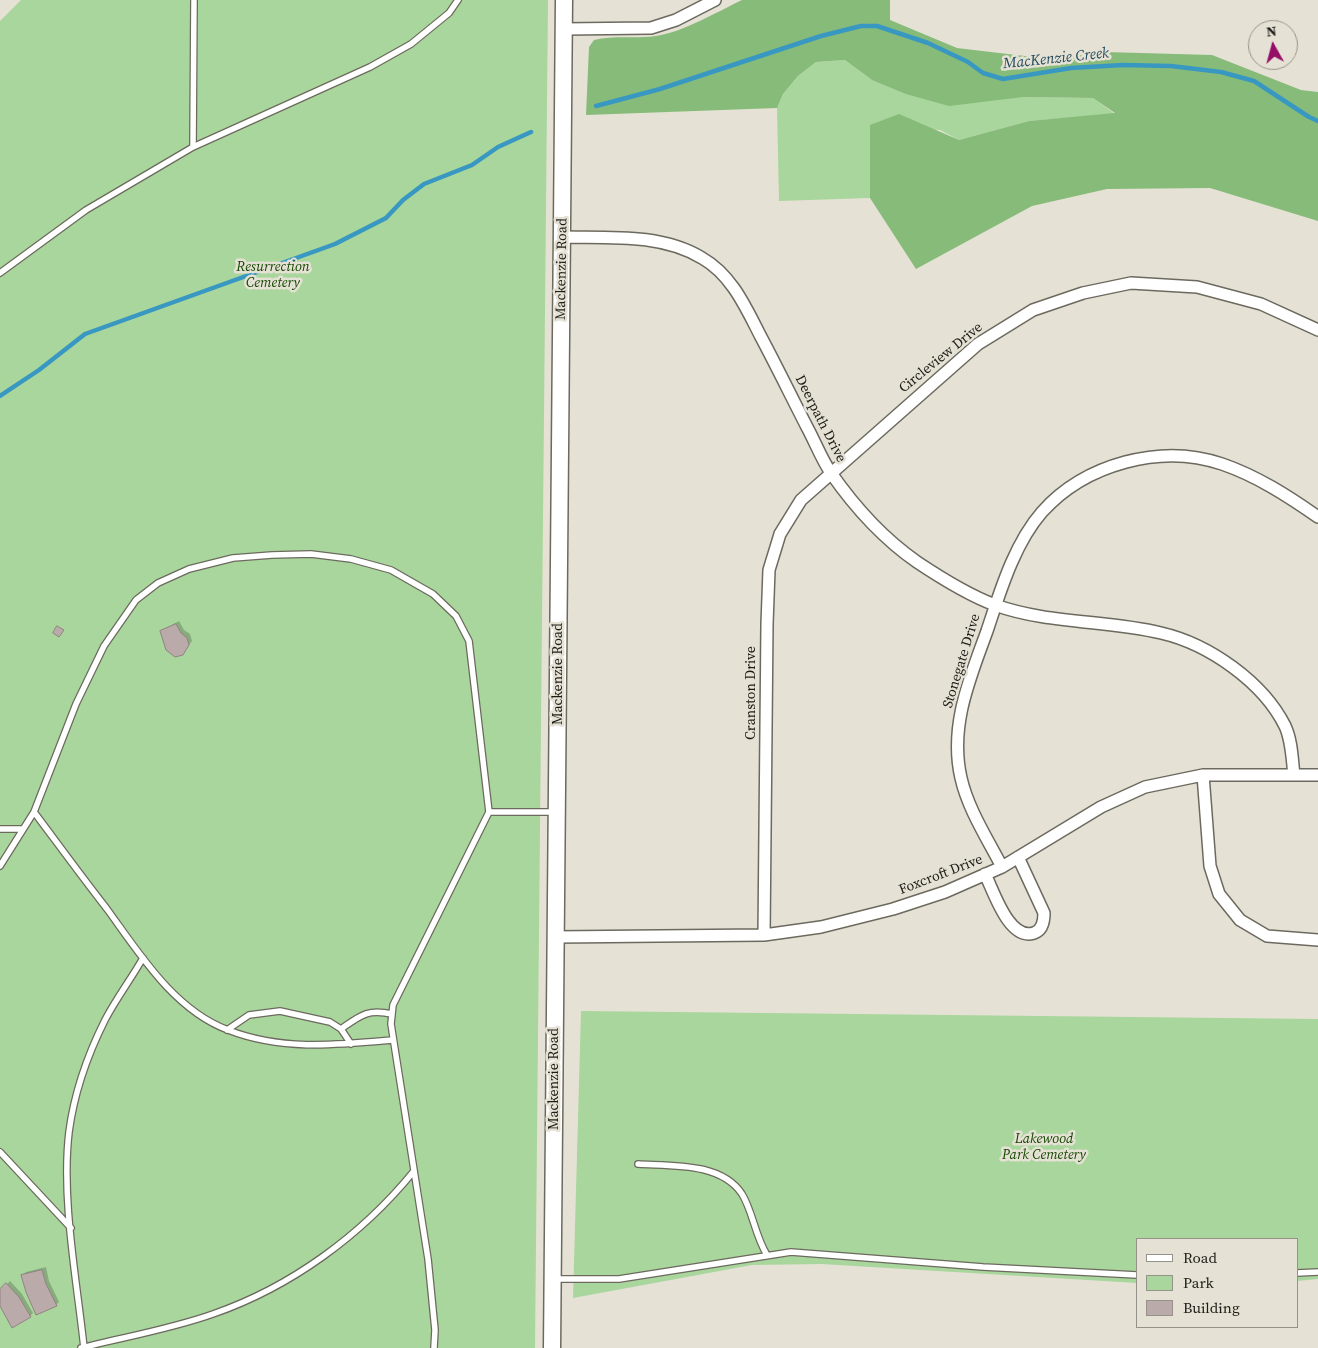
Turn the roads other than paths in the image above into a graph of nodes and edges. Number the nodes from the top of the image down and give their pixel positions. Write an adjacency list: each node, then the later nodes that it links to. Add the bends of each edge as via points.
1 (194, 0): 6 (lane)
2 (458, 0): 6 (lane, via 449,13 412,44 370,67)
3 (564, 0): 5 (main road, Mackenzie Road)
4 (715, 0): 5 (street, via 676,20 651,28)
5 (564, 29): 7 (main road, Mackenzie Road)
6 (193, 147): 8 (lane, via 86,210)
7 (562, 236): 10 (street, Deerpath Drive, via 668,244 702,258 725,276 744,304); 18 (main road, Mackenzie Road)
8 (0, 273)
9 (1318, 330): 10 (street, Circleview Drive, via 1261,304 1197,287 1131,283 1083,293 1033,310 978,344)
10 (830, 472): 12 (street, Deerpath Drive, via 874,526 915,561 966,592); 25 (street, Cranston Drive, via 797,507 780,534 769,570)
11 (1318, 517): 12 (street, Stonegate Drive, via 1278,490 1222,464 1182,457 1140,458 1100,470 1069,488 1042,512 1020,545)
12 (996, 605): 13 (street, Deerpath Drive, via 1044,617 1162,633 1196,646 1234,668 1265,698 1285,727 1292,750); 23 (street, Stonegate Drive, via 961,704 958,740 964,785 972,810)
13 (1294, 775): 14 (street, Foxcroft Drive); 15 (street, Foxcroft Drive)
14 (1318, 775)
15 (1203, 776): 21 (street, Foxcroft Drive, via 1145,787 1101,806); 27 (street, via 1210,866 1219,894 1240,920 1267,936)
16 (34, 812): 17 (lane, via 76,704 104,646 136,600 158,583 189,569 233,558 311,554 351,559 391,570 433,594 456,616 469,641); 20 (lane); 28 (lane)
17 (489, 812): 18 (lane); 29 (lane, via 393,1004)
18 (557, 812): 26 (main road, Mackenzie Road)
19 (0, 829): 20 (lane)
20 (23, 829): 22 (lane)
21 (1018, 857): 23 (street, Foxcroft Drive); 24 (street, via 1044,913 1038,931 1028,935 1010,925)
22 (0, 866)
23 (1002, 867): 24 (street, Foxcroft Drive)
24 (985, 874): 25 (street, Foxcroft Drive, via 945,892 893,909 821,927)
25 (764, 935): 26 (street, Foxcroft Drive)
26 (555, 936): 42 (main road, Mackenzie Road)
27 (1318, 940)
28 (143, 958): 31 (lane, via 158,979 190,1007); 37 (lane, via 105,1020 76,1101 67,1171)
29 (392, 1014): 30 (lane, via 375,1010); 32 (lane)
30 (341, 1029): 31 (lane, via 330,1022 280,1011 250,1015); 33 (lane)
31 (227, 1030): 33 (lane, via 296,1046)
32 (393, 1040): 33 (lane); 36 (lane)
33 (352, 1044)
34 (0, 1152): 37 (lane)
35 (638, 1164): 38 (lane, via 690,1167 731,1182 742,1194)
36 (414, 1171): 43 (lane, via 364,1225 318,1260 257,1297 211,1315); 44 (lane, via 428,1259)
37 (71, 1228): 43 (lane)
38 (767, 1255): 41 (lane, via 814,1253); 42 (lane, via 619,1279)
39 (1318, 1272): 40 (lane)
40 (1298, 1273)
41 (1136, 1275)
42 (552, 1279): 45 (main road, Mackenzie Road)
43 (83, 1348)
44 (434, 1348)
45 (552, 1348)

